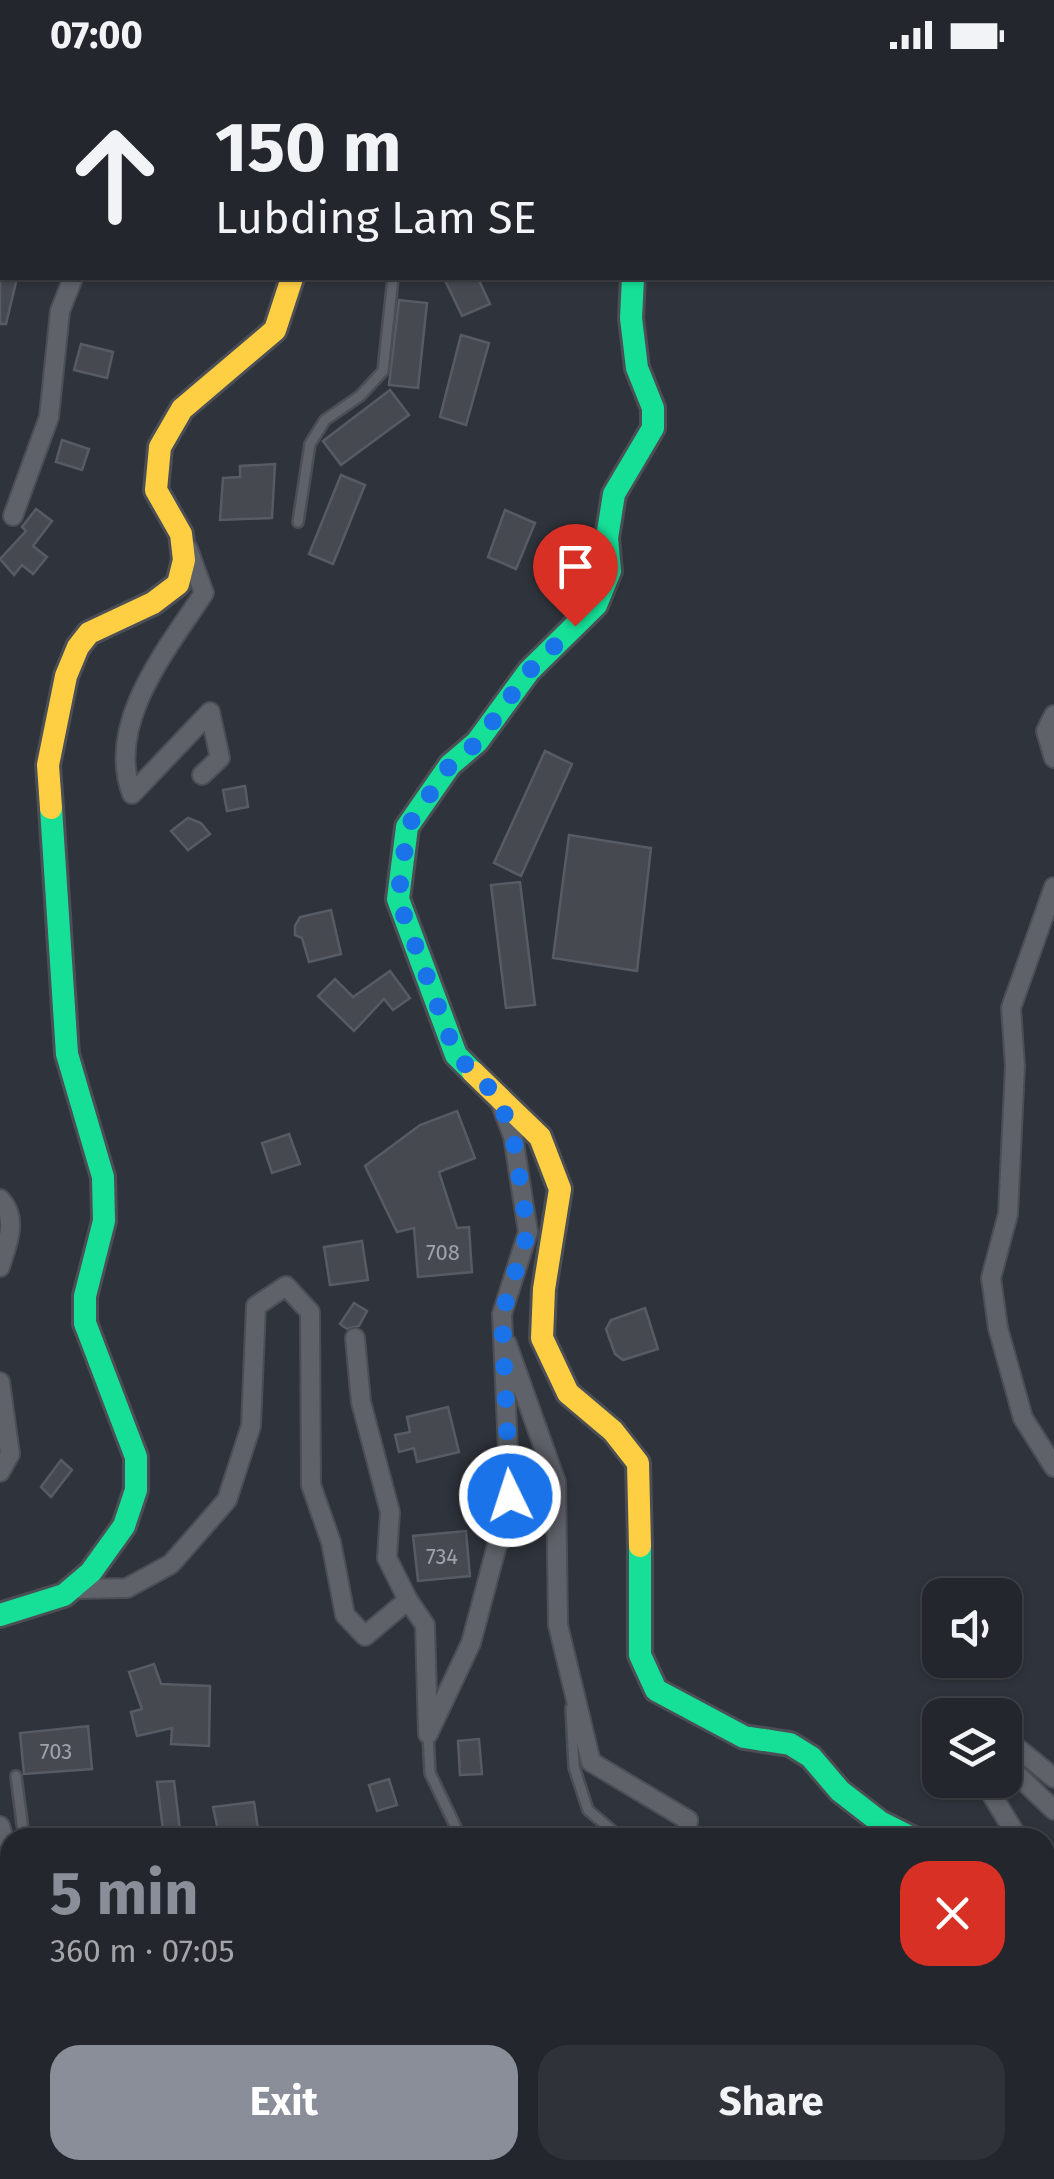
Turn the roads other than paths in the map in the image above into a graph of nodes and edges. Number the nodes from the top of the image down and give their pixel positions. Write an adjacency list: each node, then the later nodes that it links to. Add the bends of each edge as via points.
1 (72, 280): 5 (street, via 60,311 49,417)
2 (291, 280): 7 (street, via 275,330 182,409 160,447 156,490)
3 (394, 280): 6 (lane, via 383,371 325,420 310,444)
4 (633, 280): 12 (street, via 631,318 653,428 614,494 610,572 596,605 529,671 478,742 450,765 408,826 401,862 398,899 456,1055)
5 (13, 516)
6 (298, 522)
7 (183, 548): 10 (street, via 192,550 204,593 137,695 125,774 132,794 210,712 220,758); 20 (street, via 178,584 89,633 78,648 48,765 67,1054 102,1177 104,1221 85,1323 137,1474 124,1526)
8 (1054, 716): 9 (street, via 1046,731)
9 (1054, 758)
10 (202, 776)
11 (1054, 886): 18 (street, via 1010,1008 1015,1066 1008,1214 992,1278 1023,1418)
12 (498, 1097): 16 (street, via 513,1136 528,1232 502,1314); 35 (street, via 540,1137 560,1189 542,1338 553,1368 568,1393 638,1463 637,1619 640,1655 656,1690 744,1736 790,1744 811,1757 840,1792)
13 (0, 1199): 14 (street, via 11,1229)
14 (0, 1267)
15 (356, 1338): 21 (street, via 360,1402 390,1512 387,1558)
16 (507, 1344): 23 (street, via 556,1482 558,1625); 24 (street, via 502,1364 510,1496 471,1643)
17 (0, 1382): 19 (street, via 10,1438)
18 (1054, 1467)
19 (0, 1472)
20 (72, 1589): 21 (street, via 127,1588 171,1564 228,1500 251,1426 256,1306 286,1286 310,1312 311,1485 345,1615 365,1636); 22 (street)
21 (408, 1600): 24 (street, via 425,1625)
22 (0, 1615)
23 (569, 1670): 33 (lane, via 574,1768 588,1810); 34 (street, via 591,1762 688,1820)
24 (428, 1734): 32 (lane, via 430,1773)
25 (1022, 1752): 27 (street)
26 (16, 1776): 31 (lane)
27 (1054, 1778)
28 (1022, 1780): 30 (street)
29 (993, 1798): 36 (street)
30 (1054, 1810)
31 (23, 1828)
32 (457, 1828)
33 (609, 1828)
34 (687, 1828)
35 (892, 1828)
36 (1012, 1828)

